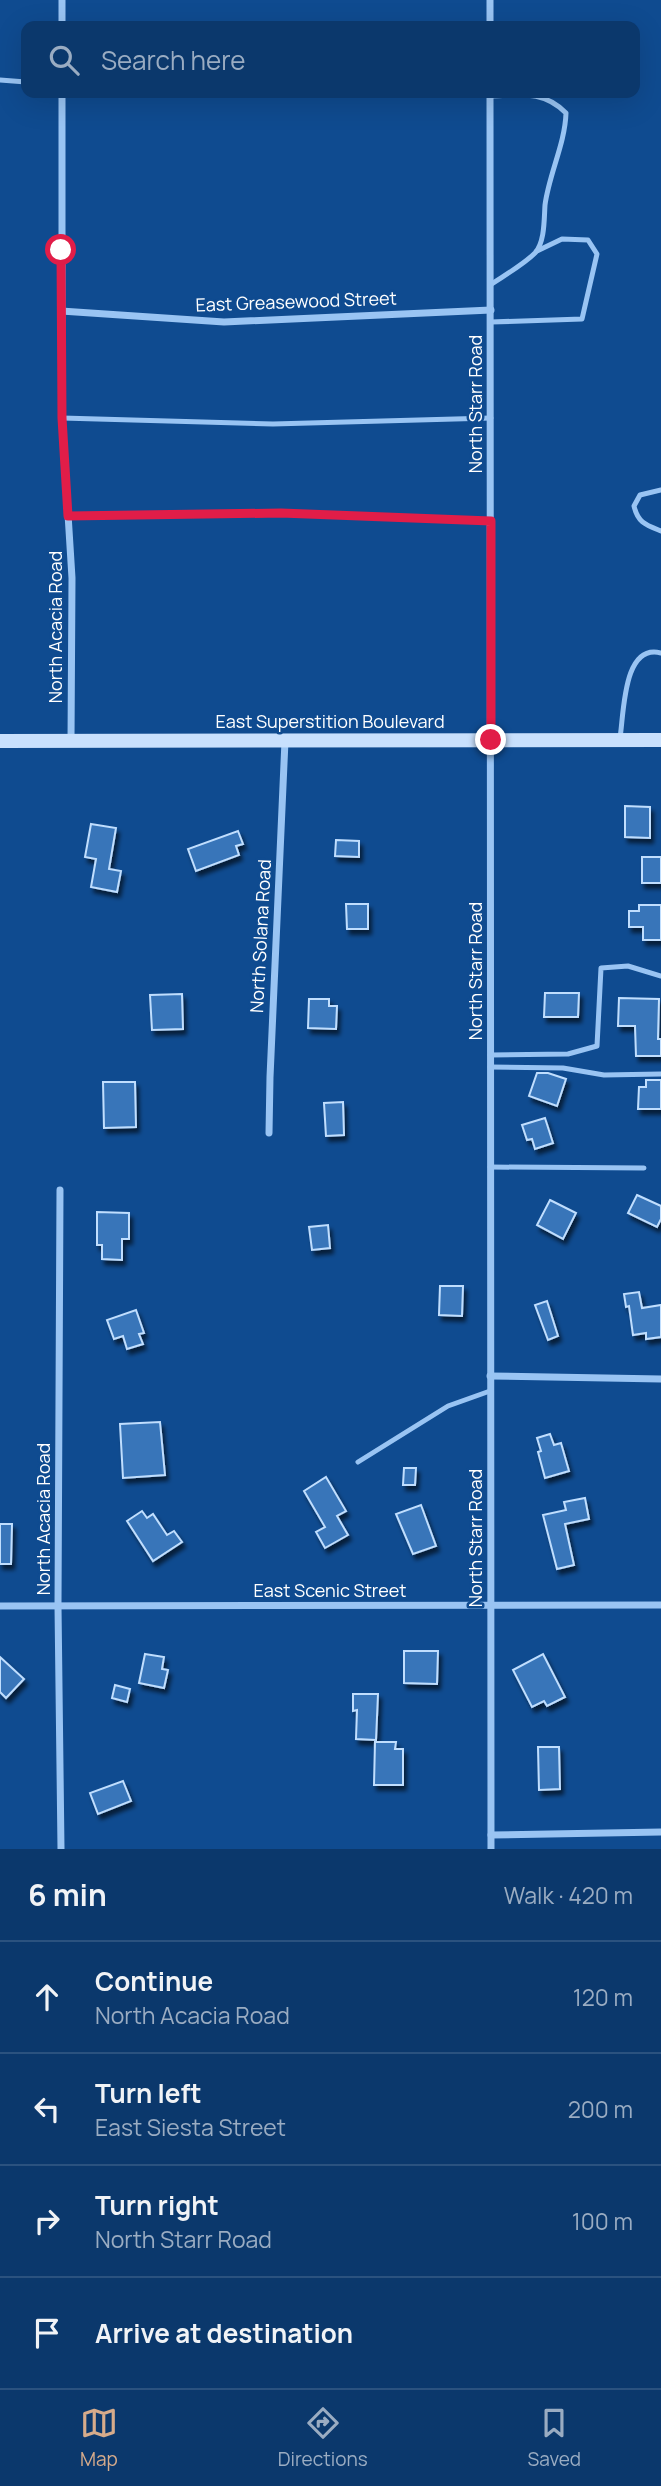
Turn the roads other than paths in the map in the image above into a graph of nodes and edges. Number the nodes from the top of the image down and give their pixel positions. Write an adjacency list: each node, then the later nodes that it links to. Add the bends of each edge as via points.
1 (62, 0): 3 (street)
2 (490, 0): 4 (street)
3 (62, 21)
4 (490, 21)
5 (0, 80): 6 (lane)
6 (21, 82)
7 (62, 98): 13 (street, North Acacia Road)
8 (491, 98): 11 (street, North Starr Road)
9 (544, 98): 10 (lane, via 566,113 566,127 552,169)
10 (537, 251): 11 (lane); 14 (lane, via 562,239 587,240 597,254 582,319)
11 (491, 285): 12 (street, North Starr Road)
12 (491, 310): 13 (street, East Greasewood Street, via 224,322); 14 (street, North Starr Road)
13 (61, 312): 15 (street, North Acacia Road)
14 (491, 322): 16 (street, North Starr Road)
15 (62, 418): 16 (lane, via 273,424); 18 (street, North Acacia Road)
16 (491, 418): 19 (street, North Starr Road)
17 (661, 490): 20 (lane, via 640,495 634,506 637,519)
18 (68, 516): 19 (street, via 281,513); 26 (street, North Acacia Road)
19 (491, 521): 22 (street, North Starr Road)
20 (661, 531)
21 (661, 653): 23 (lane, via 641,655 631,668)
22 (491, 740): 23 (main road, East Superstition Boulevard); 27 (main road, East Superstition Boulevard); 29 (street, North Starr Road)
23 (620, 740): 24 (main road, East Superstition Boulevard)
24 (661, 740)
25 (0, 741): 26 (main road, East Superstition Boulevard)
26 (71, 741): 27 (main road, East Superstition Boulevard)
27 (285, 741): 32 (street, North Solana Road)
28 (661, 976): 29 (lane, via 628,966 601,968 597,1046 568,1054)
29 (491, 1055): 30 (street, North Starr Road)
30 (491, 1067): 31 (lane); 33 (street, North Starr Road)
31 (661, 1074)
32 (269, 1133)
33 (490, 1167): 34 (lane); 36 (street, North Starr Road)
34 (643, 1168)
35 (60, 1190): 43 (street, North Acacia Road)
36 (490, 1376): 37 (street); 38 (street, North Starr Road)
37 (661, 1379)
38 (490, 1391): 39 (lane, via 449,1406); 40 (street, North Starr Road)
39 (358, 1462)
40 (491, 1605): 41 (street, East Scenic Street); 43 (street, East Scenic Street); 45 (street, North Starr Road)
41 (661, 1605)
42 (0, 1606): 43 (street, East Scenic Street)
43 (58, 1606): 46 (street, North Acacia Road)
44 (661, 1832): 45 (street)
45 (491, 1835): 47 (street, North Starr Road)
46 (61, 1849)
47 (491, 1849)

